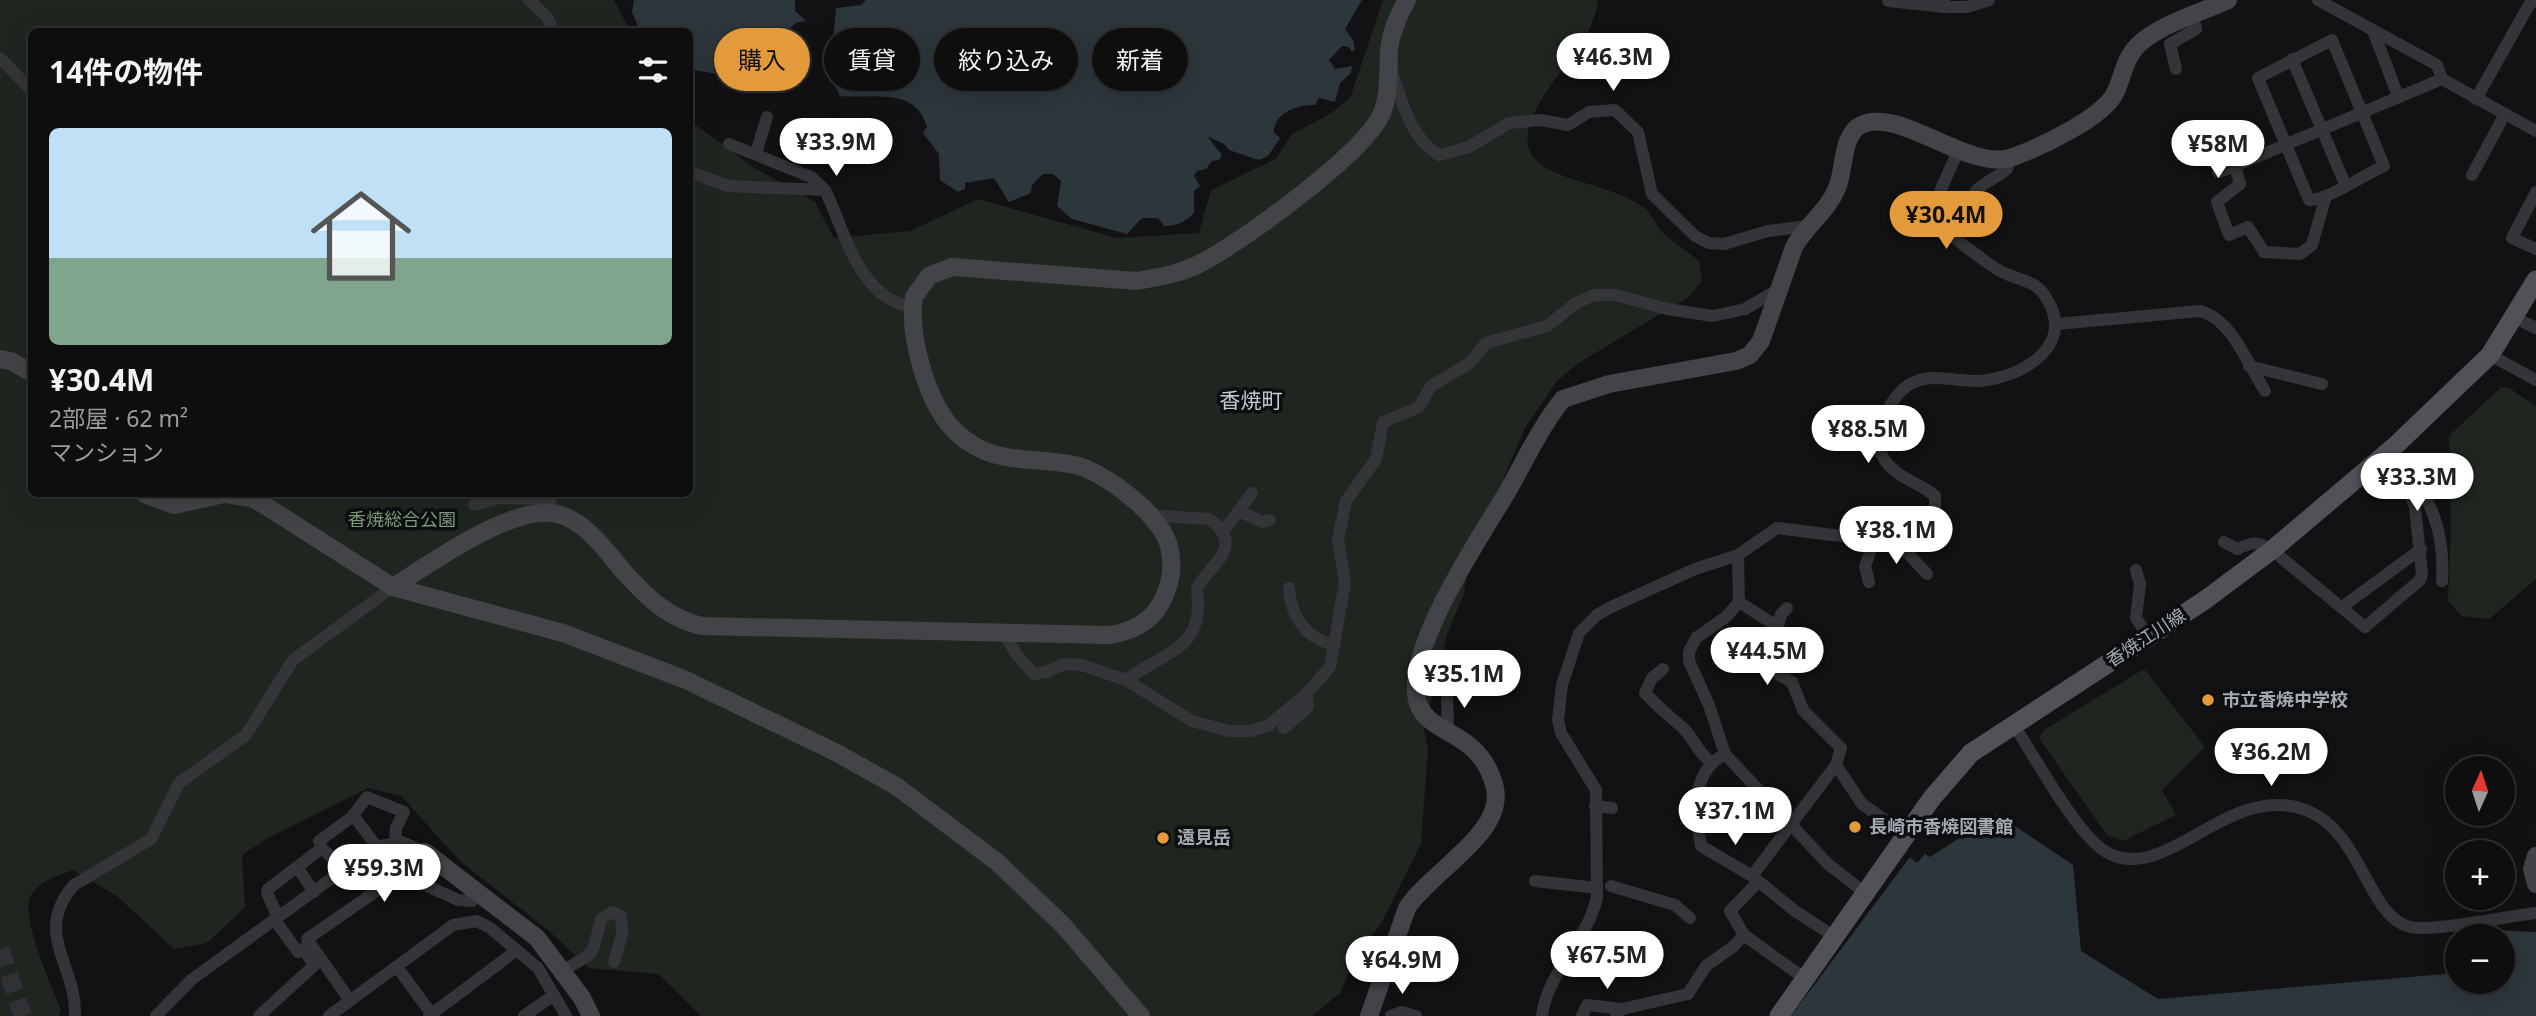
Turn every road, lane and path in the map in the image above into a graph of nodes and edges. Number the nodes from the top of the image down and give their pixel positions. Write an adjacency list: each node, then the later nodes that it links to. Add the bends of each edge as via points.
1 (529, 0): 10 (street)
2 (1407, 0): 14 (street, via 1395,20)
3 (1989, 0): 8 (street, via 1967,7)
4 (2228, 0): 9 (street)
5 (2318, 0): 11 (street)
6 (2534, 0): 19 (street)
7 (1888, 1): 8 (street)
8 (1944, 4)
9 (2193, 16): 15 (street, via 2196,29 2170,44); 29 (street, via 2138,44 2126,62 2116,93 2099,112)
10 (552, 28)
11 (2374, 33): 16 (street, via 2437,65); 18 (street)
12 (0, 58): 17 (street)
13 (2292, 59): 20 (street, via 2332,40); 23 (street); 26 (street, via 2258,78)
14 (1389, 62): 38 (street, via 1411,126 1422,145 1439,155 1469,147 1509,123 1539,120 1568,125 1589,112 1615,110 1638,132 1652,194 1695,236 1724,244); 43 (street, via 1387,100 1355,149 1253,231 1202,262 1167,276 1137,281 952,267 929,276)
15 (2176, 69)
16 (2442, 79): 18 (street); 19 (street)
17 (28, 86)
18 (2398, 96): 20 (street)
19 (2476, 99): 21 (street)
20 (2361, 113): 23 (street); 34 (street, via 2384,166)
21 (2505, 114): 24 (street); 33 (street)
22 (767, 117): 28 (street)
23 (2324, 129): 26 (street); 34 (street)
24 (2536, 131)
25 (729, 144): 28 (street)
26 (2286, 144): 30 (street); 37 (street, via 2309,200)
27 (1959, 149): 29 (street, via 1985,159); 38 (street, via 1884,121 1862,124 1852,132 1846,147 1838,188); 45 (street, via 1933,207 1934,221 2000,272 2036,285 2050,303)
28 (756, 153): 35 (street, via 811,177)
29 (2010, 159): 39 (street, via 2007,169 1972,194 1972,214)
30 (2235, 166): 31 (street); 37 (street, via 2240,184 2217,202 2229,234 2248,227 2264,252 2308,251)
31 (2218, 172)
32 (693, 173): 35 (street, via 728,186)
33 (2472, 175)
34 (2345, 184): 37 (street)
35 (825, 190): 43 (street, via 859,270 889,301)
36 (2536, 192): 40 (street, via 2512,238)
37 (2325, 199)
38 (1808, 226): 42 (street, via 1794,247)
39 (1983, 228)
40 (2536, 249)
41 (2536, 280): 44 (main road, 香焼江川線)
42 (1779, 289): 83 (street, via 1745,309 1713,316 1615,295 1594,295 1547,326 1486,343 1470,363 1431,386 1419,407 1383,422 1376,459 1346,501 1338,540 1345,583); 90 (street, via 1761,341 1750,355 1588,389 1558,404 1452,580 1432,626 1417,699 1429,719)
43 (912, 307): 62 (street, via 928,387 954,431 999,457 1074,465 1105,477)
44 (2515, 318): 46 (street); 47 (main road, 香焼江川線)
45 (2056, 324): 49 (street, via 2200,311 2215,317 2227,330); 65 (street, via 2056,336 2045,353 2000,377 1917,380 1902,389 1880,422 1879,447 1890,467 1930,491 1937,502 1928,519)
46 (2536, 328)
47 (2490, 355): 51 (street); 54 (main road, 香焼江川線)
48 (0, 359): 50 (street)
49 (2249, 366): 52 (street); 53 (street)
50 (28, 371)
51 (2536, 380)
52 (2322, 384)
53 (2264, 391)
54 (2400, 454): 68 (street); 69 (main road, 香焼江川線); 73 (street, via 2435,514 2443,553)
55 (1252, 494): 60 (street)
56 (153, 497): 57 (street, via 174,505)
57 (210, 497)
58 (245, 497): 75 (street)
59 (474, 505): 61 (street, via 500,498 542,499 548,500)
60 (1238, 511): 63 (street, via 1263,522); 64 (street)
61 (557, 514): 75 (street, via 519,517); 81 (street, via 587,531 648,598 701,626)
62 (1150, 518): 64 (street, via 1203,517); 81 (street, via 1168,544 1171,577 1159,607 1140,626 1109,635)
63 (1270, 520)
64 (1222, 533): 85 (street, via 1220,562 1197,589 1199,610 1189,640)
65 (1891, 535): 66 (street); 72 (street)
66 (1875, 539): 70 (street, via 1777,528); 74 (street, via 1865,566)
67 (2224, 541): 69 (street, via 2237,549 2253,541)
68 (2421, 549): 78 (street); 78 (street, via 2420,580 2365,626)
69 (2272, 550): 78 (street); 82 (main road, 香焼江川線)
70 (1738, 555): 77 (street); 94 (street, via 1611,607 1579,633 1562,685 1559,727 1595,785)
71 (2136, 570): 82 (street, via 2140,584 2136,618)
72 (1927, 574)
73 (2442, 580)
74 (1869, 582)
75 (393, 587): 129 (street, via 293,660 246,735 179,783 151,839 65,895 56,912 54,933); 136 (street, via 563,632 686,680 861,766 997,862 1063,925)
76 (1289, 588): 83 (street, via 1290,610 1318,641)
77 (1739, 602): 80 (street); 91 (street, via 1696,638 1689,652)
78 (2342, 607)
79 (1787, 608): 80 (street)
80 (1778, 627): 93 (street, via 1780,636 1769,663 1792,682 1803,710 1836,740 1841,748)
81 (1004, 634): 85 (street, via 1034,674 1072,664)
82 (2148, 637): 88 (main road, 香焼江川線)
83 (1335, 645): 87 (street, via 1330,667)
84 (1664, 669): 92 (street, via 1652,678 1645,693)
85 (1126, 680): 87 (street, via 1177,714 1229,731 1269,725)
86 (1447, 691): 90 (street)
87 (1306, 694): 89 (street, via 1308,707)
88 (2013, 724): 98 (main road, 香焼江川線, via 1964,760); 114 (street, via 2085,833 2115,858 2129,862 2154,857 2245,809 2290,806 2308,811 2340,832 2386,911 2407,926 2426,928)
89 (1284, 728)
90 (1448, 730): 137 (street, via 1473,747 1489,771 1496,798 1494,810 1477,836 1407,908)
91 (1725, 754): 92 (street); 97 (street)
92 (1711, 762): 106 (street, via 1695,800 1701,846)
93 (1836, 765): 97 (street); 98 (street, via 1862,804)
94 (1595, 806): 95 (street); 110 (street)
95 (1612, 808)
96 (353, 816): 99 (street, via 367,797 404,812); 100 (street); 101 (street, via 319,841)
97 (1790, 822): 106 (street); 113 (street, via 1828,864)
98 (1906, 835): 113 (main road, 香焼江川線)
99 (395, 842): 100 (street); 102 (street)
100 (377, 846): 105 (street)
101 (322, 848): 104 (street); 105 (street)
102 (425, 852): 112 (street)
103 (2536, 856): 108 (street, via 2532,869)
104 (297, 867): 111 (street); 115 (street, via 268,888)
105 (344, 870): 111 (street)
106 (1755, 879): 117 (street, via 1730,911); 118 (street)
107 (1535, 881): 110 (street)
108 (2536, 884)
109 (1611, 886): 116 (street, via 1675,905)
110 (1597, 888): 140 (street, via 1593,912 1548,990)
111 (314, 892): 115 (street)
112 (477, 893): 120 (street, via 472,901 458,900 401,874 307,939); 123 (street, via 537,938)
113 (1866, 893): 118 (main road, 香焼江川線)
114 (2536, 913)
115 (276, 918): 120 (street, via 298,952 303,949); 130 (street, via 191,980)
116 (1690, 918)
117 (1744, 935): 124 (street); 127 (street, via 1706,966 1688,994)
118 (1835, 937): 124 (main road, 香焼江川線)
119 (517, 950): 122 (street, via 489,926 463,921); 125 (street, via 538,968); 128 (street)
120 (318, 962): 126 (street); 131 (street)
121 (614, 962): 123 (street, via 623,928 621,916 613,912 602,918 588,958)
122 (397, 967): 126 (street); 128 (street)
123 (561, 971): 135 (street)
124 (1804, 978): 142 (main road, 香焼江川線)
125 (554, 995): 133 (street); 134 (street)
126 (349, 999): 132 (street)
127 (1619, 1012): 141 (street, via 1587,1005)
128 (431, 1015)
129 (75, 1016)
130 (156, 1016)
131 (259, 1016)
132 (329, 1016)
133 (524, 1016)
134 (566, 1016)
135 (591, 1016)
136 (1141, 1016)
137 (1369, 1016)
138 (1391, 1016): 139 (street, via 1402,1012)
139 (1416, 1016)
140 (1542, 1016)
141 (1582, 1016)
142 (1779, 1016)

